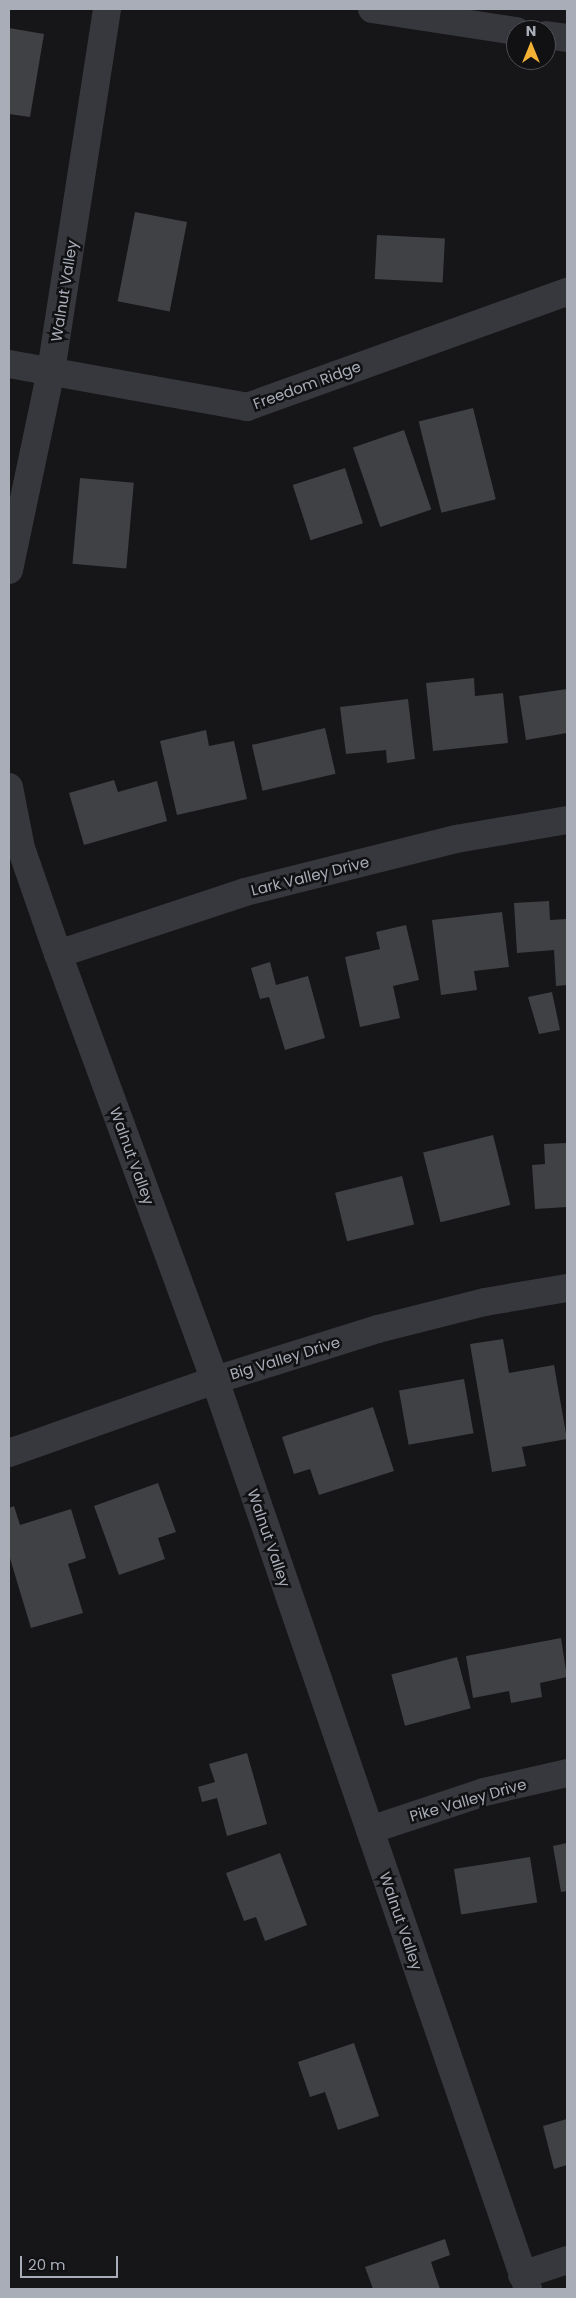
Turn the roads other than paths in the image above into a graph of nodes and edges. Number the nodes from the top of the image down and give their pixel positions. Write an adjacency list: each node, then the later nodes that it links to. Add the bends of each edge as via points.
1 (107, 9): 6 (street, Walnut Valley)
2 (372, 9): 3 (street)
3 (506, 29)
4 (567, 292): 6 (street, Freedom Ridge, via 247,407)
5 (9, 364): 6 (street, Freedom Ridge)
6 (51, 371): 7 (street, Walnut Valley)
7 (9, 570)
8 (9, 787): 10 (street, Walnut Valley, via 21,848)
9 (567, 820): 10 (street, Lark Valley Drive, via 456,839 245,892)
10 (58, 954): 12 (street, Walnut Valley)
11 (567, 1288): 12 (street, Big Valley Drive, via 485,1302 378,1329)
12 (215, 1380): 13 (street, Big Valley Drive); 15 (street, Walnut Valley)
13 (9, 1453)
14 (567, 1773): 15 (street, Pike Valley Drive, via 484,1792)
15 (370, 1830): 17 (street, Walnut Valley)
16 (567, 2260): 17 (street)
17 (525, 2282)

